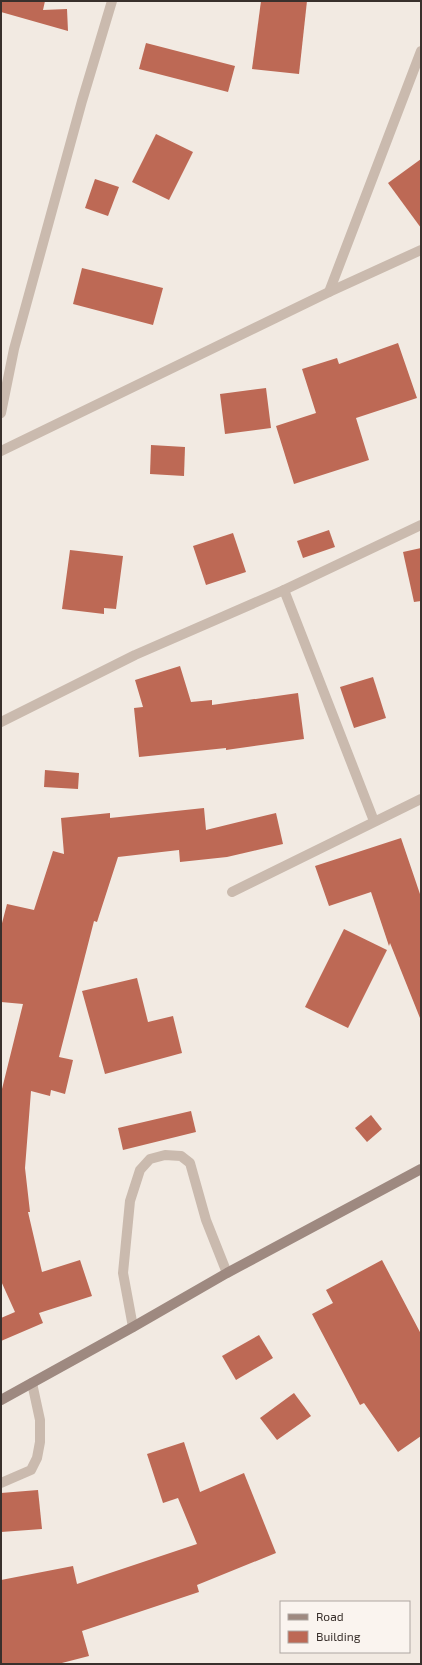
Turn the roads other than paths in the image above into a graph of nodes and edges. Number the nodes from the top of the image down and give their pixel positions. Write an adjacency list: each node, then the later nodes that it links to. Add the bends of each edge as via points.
1 (112, 1): 5 (street, via 14,349)
2 (421, 51): 4 (street)
3 (421, 250): 4 (street)
4 (329, 292): 6 (street)
5 (1, 413)
6 (1, 450)
7 (421, 526): 8 (street)
8 (284, 590): 9 (street, via 135,655); 11 (street)
9 (1, 722)
10 (421, 799): 11 (street)
11 (374, 821): 12 (street)
12 (232, 892)
13 (421, 1169): 14 (main road)
14 (227, 1273): 15 (main road); 15 (street, via 206,1220 190,1163 182,1156 164,1155 150,1159 140,1170 130,1201 123,1273)
15 (133, 1328): 16 (main road)
16 (32, 1383): 17 (main road); 18 (street, via 40,1420 37,1458 31,1470)
17 (1, 1400)
18 (1, 1483)

